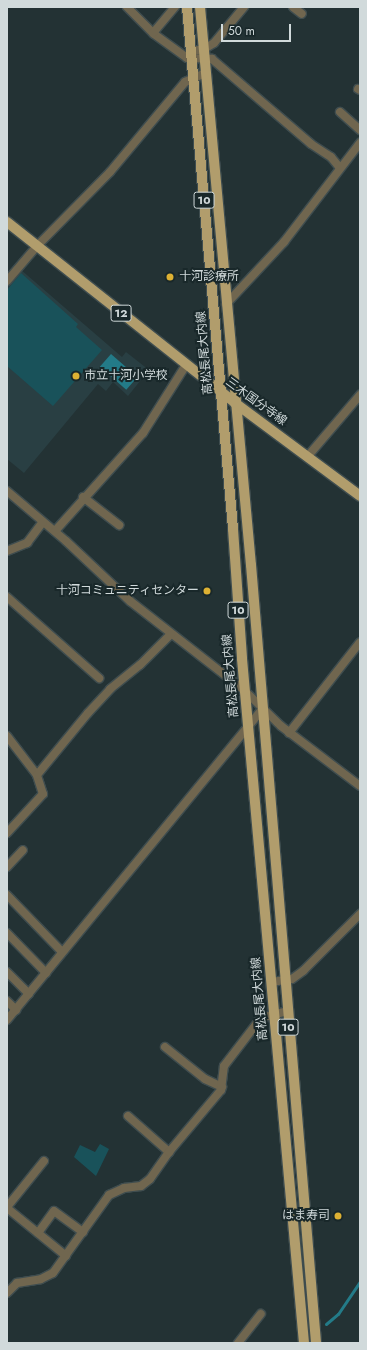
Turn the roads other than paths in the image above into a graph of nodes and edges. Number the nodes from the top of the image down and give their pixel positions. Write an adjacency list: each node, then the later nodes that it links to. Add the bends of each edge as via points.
1 (127, 7): 8 (street)
2 (175, 7): 8 (street)
3 (187, 7): 9 (main road, 高松長尾大内線 / 10)
4 (200, 7): 10 (main road, 10)
5 (244, 7): 10 (street)
6 (293, 7): 7 (street)
7 (302, 14)
8 (153, 33): 9 (street, via 187,58)
9 (192, 54): 10 (street); 12 (main road, 高松長尾大内線 / 10)
10 (204, 54): 11 (main road, 10); 16 (street, via 224,68 311,144 331,157)
11 (205, 73): 12 (street); 20 (main road, 10)
12 (194, 77): 18 (street, via 185,82 110,172); 22 (main road, 高松長尾大内線 / 10)
13 (340, 112): 14 (street)
14 (360, 130)
15 (360, 143): 16 (street)
16 (339, 167): 20 (street, via 284,242)
17 (7, 222): 18 (main road, 三木国分寺線 / 12)
18 (37, 246): 19 (street); 21 (main road, 三木国分寺線 / 12)
19 (7, 281)
20 (226, 304): 24 (main road, 10)
21 (186, 365): 22 (main road, 三木国分寺線 / 12); 28 (street, via 143,433)
22 (221, 393): 24 (main road, 三木国分寺線 / 12); 37 (main road, 高松長尾大内線 / 10)
23 (360, 395): 25 (street)
24 (235, 404): 25 (main road, 三木国分寺線 / 12); 38 (main road, 10)
25 (307, 457): 27 (main road, 三木国分寺線 / 12)
26 (7, 491): 29 (street)
27 (360, 496)
28 (83, 497): 30 (street); 31 (street)
29 (43, 522): 31 (street); 32 (street, via 26,543)
30 (119, 525)
31 (55, 531): 34 (street)
32 (7, 551)
33 (7, 597): 36 (street)
34 (171, 634): 37 (street); 42 (street, via 140,665 110,689)
35 (360, 642): 40 (street)
36 (99, 678)
37 (245, 691): 38 (street); 39 (main road, 高松長尾大内線 / 10)
38 (262, 710): 39 (street); 40 (street); 53 (main road, 10)
39 (248, 726): 50 (street); 54 (main road, 高松長尾大内線 / 10)
40 (289, 733): 43 (street)
41 (9, 742): 42 (street)
42 (37, 775): 44 (street, via 43,794)
43 (360, 786)
44 (7, 833)
45 (23, 850): 46 (street)
46 (7, 867)
47 (7, 895): 50 (street)
48 (360, 914): 53 (street, via 303,971)
49 (7, 933): 52 (street)
50 (62, 952): 52 (street)
51 (7, 972): 55 (street)
52 (46, 973): 55 (street)
53 (284, 981): 54 (street); 58 (main road, 10)
54 (272, 982): 59 (main road, 高松長尾大内線 / 10)
55 (28, 994): 57 (street)
56 (7, 1001): 57 (street)
57 (16, 1010): 60 (street)
58 (287, 1010): 59 (street); 74 (main road, 10)
59 (275, 1014): 62 (street, via 261,1018 229,1059 224,1066); 73 (main road, 高松長尾大内線 / 10)
60 (7, 1020)
61 (166, 1047): 62 (street, via 205,1078)
62 (222, 1087): 64 (street)
63 (128, 1116): 64 (street)
64 (169, 1152): 67 (street, via 150,1179 141,1186 124,1188 109,1195)
65 (44, 1161): 66 (street)
66 (7, 1207): 68 (street)
67 (83, 1232): 68 (street, via 54,1211); 69 (street)
68 (38, 1233): 69 (street)
69 (66, 1256): 70 (street, via 53,1273 41,1279 26,1280)
70 (8, 1292)
71 (261, 1314): 72 (street)
72 (238, 1343)
73 (304, 1343)
74 (316, 1343)

